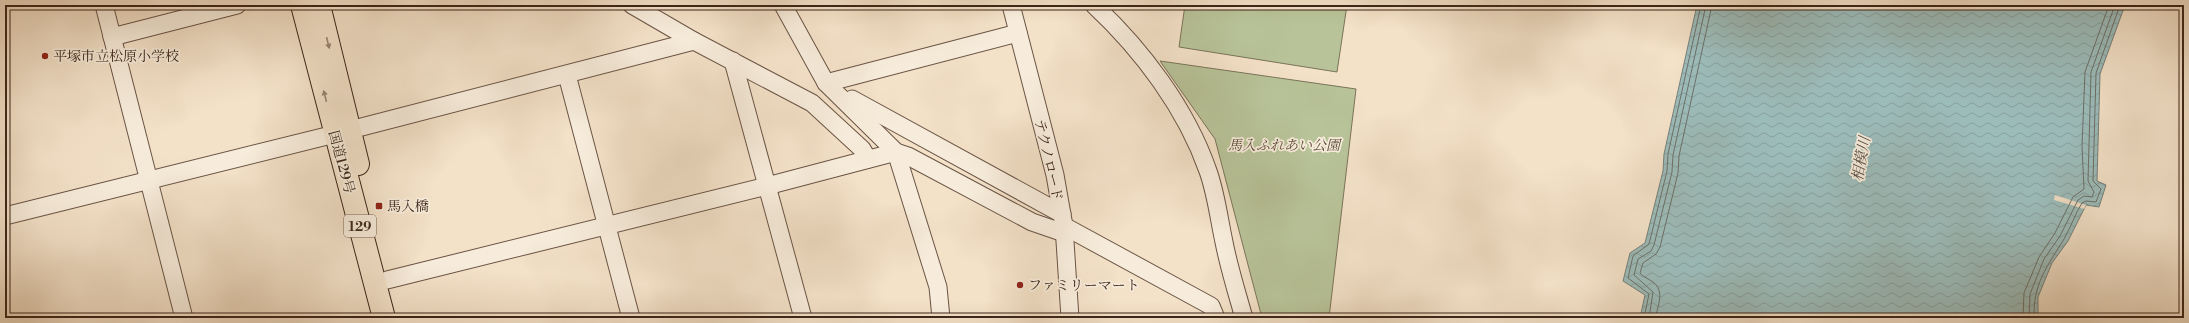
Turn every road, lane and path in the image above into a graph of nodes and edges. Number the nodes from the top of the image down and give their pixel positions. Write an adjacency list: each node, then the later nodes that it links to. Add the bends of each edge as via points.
1 (104, 5): 10 (street)
2 (237, 5): 10 (street)
3 (302, 5): 15 (highway, 国道129号 / 129, one-way to 3)
4 (319, 5): 15 (highway, 国道129号 / 129, one-way to 15)
5 (632, 5): 11 (street)
6 (783, 5): 14 (street)
7 (1011, 5): 9 (street, テクノロード)
8 (1094, 5): 32 (street, via 1119,28 1146,62 1195,137 1209,172 1228,261)
9 (1018, 33): 14 (street); 21 (street, テクノロード, via 1055,175)
10 (112, 37): 18 (street)
11 (694, 42): 12 (street); 13 (street)
12 (733, 61): 17 (street, via 812,103 862,149); 19 (street)
13 (567, 74): 15 (street); 22 (street)
14 (826, 83): 16 (street); 21 (street)
15 (342, 132): 18 (street); 23 (highway, 国道129号 / 129); 25 (highway, 国道129号 / 129)
16 (896, 152): 17 (street); 21 (street, via 1032,222); 29 (street, via 938,287)
17 (868, 159): 19 (street)
18 (148, 180): 20 (street); 24 (street)
19 (767, 186): 22 (street); 28 (street)
20 (5, 216)
21 (1063, 224): 30 (street, テクノロード); 31 (street, via 1211,306)
22 (606, 225): 23 (street); 27 (street)
23 (387, 280): 26 (highway, 国道129号 / 129)
24 (184, 318)
25 (384, 318)
26 (396, 318)
27 (631, 318)
28 (802, 318)
29 (941, 318)
30 (1070, 318)
31 (1216, 318)
32 (1244, 318)

